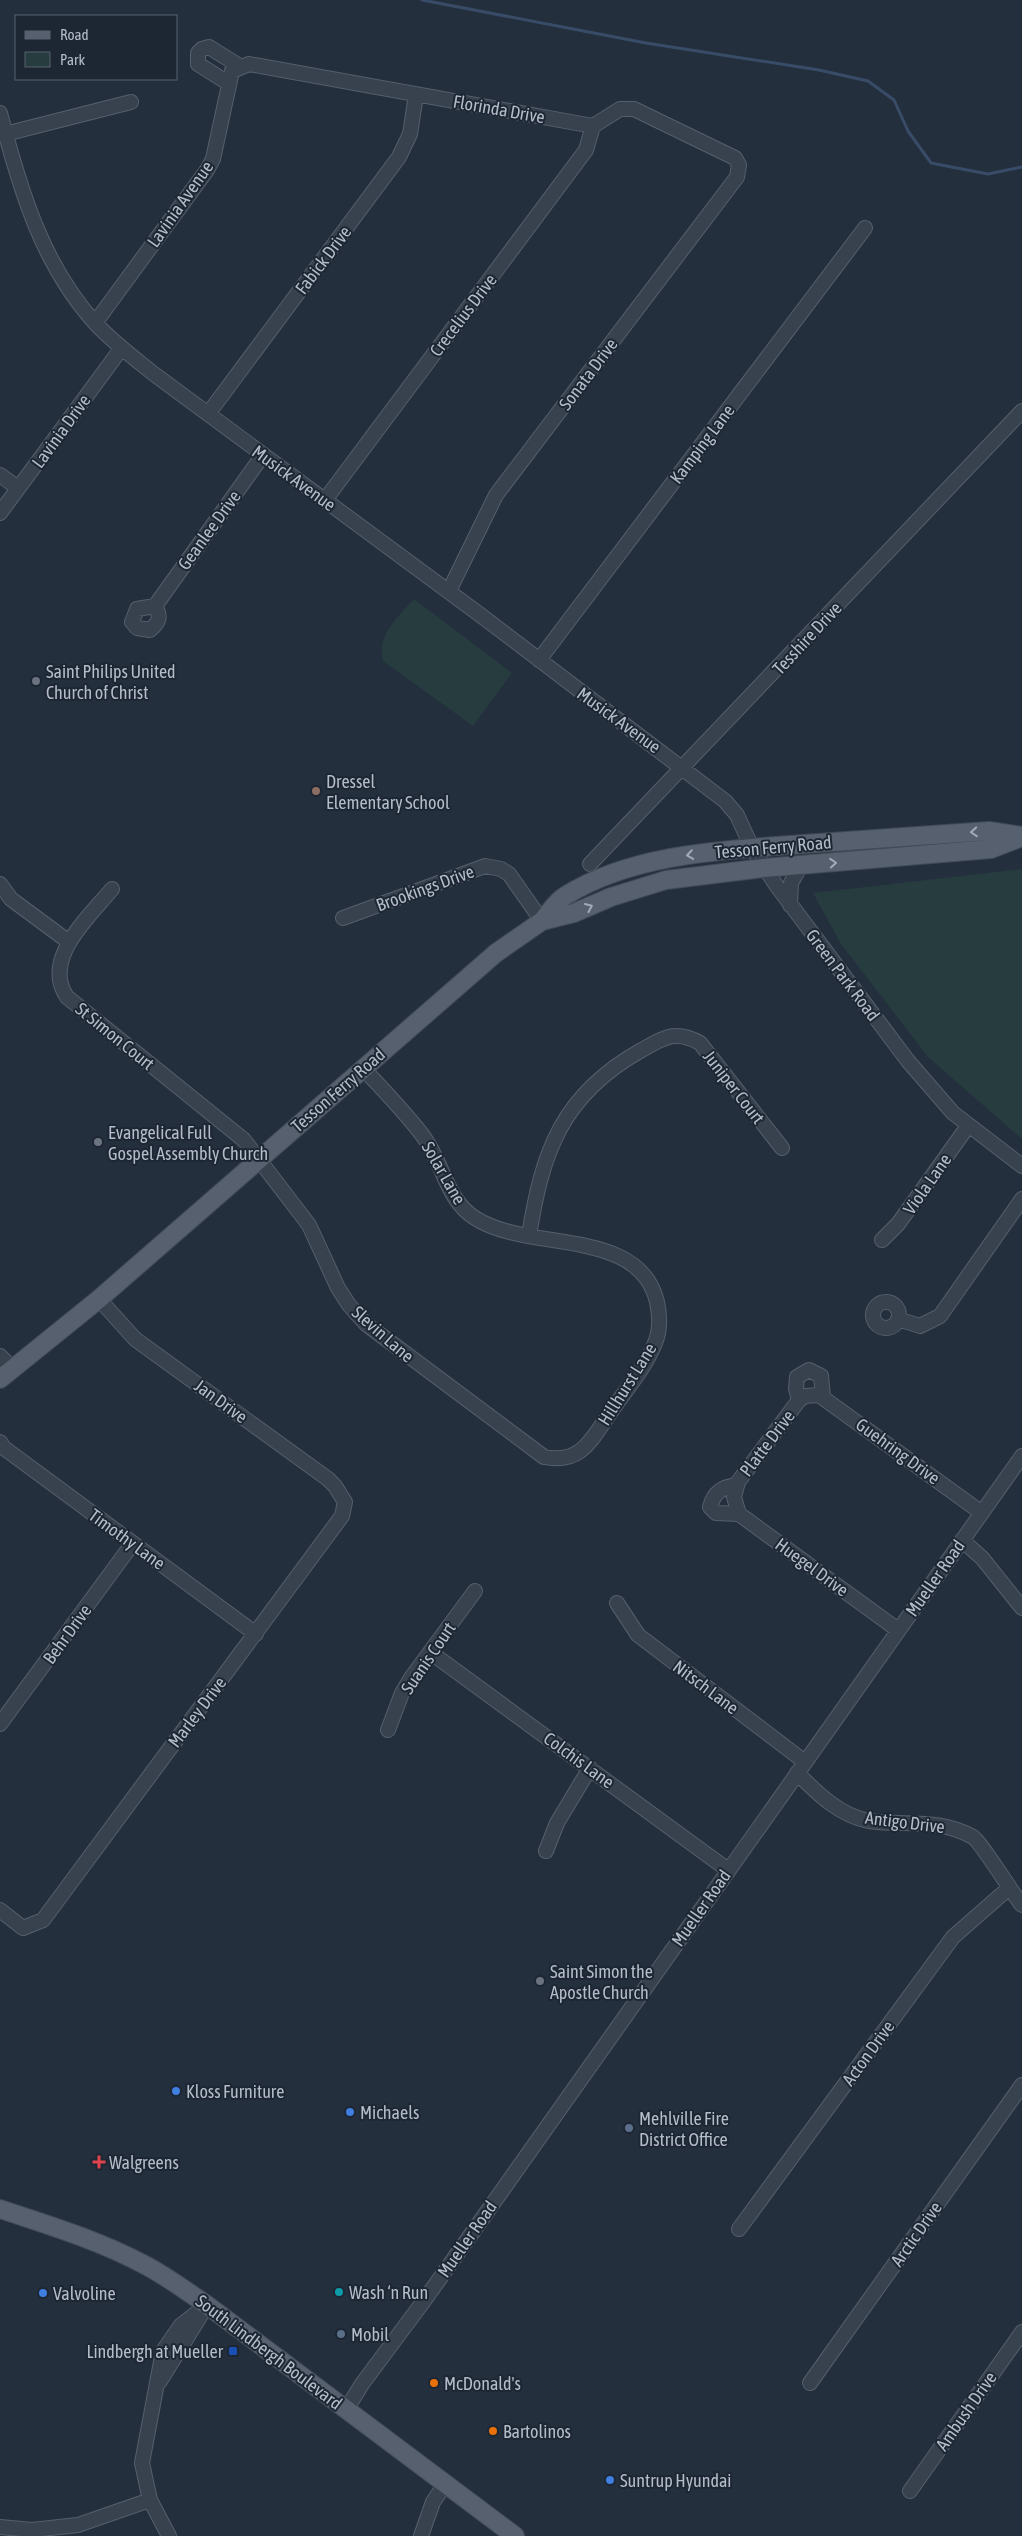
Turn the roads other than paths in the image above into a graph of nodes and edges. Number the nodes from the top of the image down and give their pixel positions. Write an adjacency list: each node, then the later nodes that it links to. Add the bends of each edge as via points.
1 (233, 74): 2 (street, Florinda Drive, via 249,64); 8 (street, Lavinia Avenue, via 208,170)
2 (416, 95): 5 (street, Florinda Drive); 11 (street, Fabick Drive, via 410,134 399,157)
3 (131, 102): 6 (street)
4 (0, 113): 6 (street, Musick Avenue)
5 (593, 126): 15 (street, Crecelius Drive, via 586,150); 17 (street, Sonata Drive, via 620,109 634,109 735,158 739,165 737,176 496,494)
6 (6, 134): 8 (street, Musick Avenue, via 41,240 66,283)
7 (864, 228): 19 (street, Kamping Lane)
8 (95, 322): 9 (street, Musick Avenue)
9 (122, 348): 11 (street, Musick Avenue); 14 (street, Lavinia Drive)
10 (1022, 411): 20 (street, Tesshire Drive)
11 (208, 414): 12 (street, Musick Avenue)
12 (263, 455): 15 (street, Musick Avenue); 18 (street, Geanlee Drive)
13 (0, 475): 14 (street)
14 (18, 488): 16 (street, Lavinia Drive)
15 (325, 500): 17 (street, Musick Avenue)
16 (0, 513)
17 (449, 591): 19 (street, Musick Avenue)
18 (155, 606)
19 (539, 660): 20 (street, Musick Avenue)
20 (684, 767): 22 (street, Green Park Road, via 731,807); 23 (street, Tesshire Drive)
21 (1022, 837): 22 (main road, Tesson Ferry Road, one-way to 22, via 989,831); 24 (main road, Tesson Ferry Road, one-way to 21, via 991,849)
22 (752, 848): 25 (street, Green Park Road); 30 (main road, Tesson Ferry Road, one-way to 30, via 670,858 622,871 563,897)
23 (590, 864)
24 (801, 865): 25 (main road, Tesson Ferry Road); 28 (street, via 792,883)
25 (764, 868): 28 (street, Green Park Road); 30 (main road, Tesson Ferry Road, one-way to 25, via 574,914 611,897 666,880)
26 (0, 884): 31 (street, via 11,899)
27 (112, 889): 31 (street, St Simon Court)
28 (790, 905): 33 (street, Green Park Road, via 908,1061)
29 (343, 918): 30 (street, Brookings Drive, via 485,866 509,874)
30 (542, 921): 32 (main road, Tesson Ferry Road, via 496,953)
31 (70, 942): 35 (street, St Simon Court, via 60,962 59,977 67,997 244,1140)
32 (363, 1068): 35 (main road, Tesson Ferry Road); 38 (street, Solar Lane, via 423,1136 462,1208 492,1227)
33 (968, 1126): 36 (street, Green Park Road); 39 (street, Viola Lane, via 898,1224)
34 (782, 1148): 38 (street, Juniper Court, via 700,1043 687,1035 655,1042 595,1082 557,1133 536,1191)
35 (258, 1159): 41 (main road, Tesson Ferry Road); 49 (street, Slevin Lane, via 308,1225 338,1288 366,1324 544,1457)
36 (1022, 1166)
37 (1022, 1199): 42 (street, via 940,1316 920,1326)
38 (529, 1236): 40 (street, Solar Lane, via 618,1254 642,1272)
39 (882, 1240)
40 (654, 1289): 49 (street, Hillhurst Lane, via 660,1321 651,1352 584,1448)
41 (98, 1299): 44 (main road, Tesson Ferry Road); 51 (street, Jan Drive, via 135,1338 328,1479)
42 (898, 1319)
43 (0, 1356): 44 (street)
44 (6, 1374)
45 (817, 1395): 46 (street, Platte Drive); 46 (street, Platte Drive, via 821,1376 809,1370 798,1377 796,1389); 52 (street, Guehring Drive)
46 (799, 1400): 50 (street, Platte Drive)
47 (0, 1442): 55 (street, Timothy Lane)
48 (1022, 1456): 52 (street, Mueller Road)
49 (560, 1460)
50 (735, 1491): 53 (street); 53 (street, Platte Drive, via 718,1491 710,1507 716,1513)
51 (345, 1502): 60 (street, Marley Drive, via 342,1516)
52 (982, 1513): 54 (street, Mueller Road)
53 (739, 1514): 59 (street, Huegel Drive)
54 (962, 1540): 58 (street, via 982,1558); 59 (street, Mueller Road)
55 (133, 1543): 60 (street, Timothy Lane); 62 (street, Behr Drive)
56 (475, 1591): 61 (street, Suanis Court)
57 (617, 1603): 65 (street, Nitsch Lane, via 638,1635)
58 (1022, 1608)
59 (898, 1630): 65 (street, Mueller Road)
60 (256, 1634): 70 (street, Marley Drive, via 43,1920 23,1928)
61 (430, 1652): 63 (street, Suanis Court, via 402,1693); 64 (street, Colchis Lane)
62 (0, 1724)
63 (388, 1730)
64 (590, 1768): 66 (street, via 557,1823); 67 (street, Colchis Lane)
65 (801, 1768): 67 (street, Mueller Road); 68 (street, Antigo Drive, via 816,1792 840,1810 867,1820 947,1825 975,1838)
66 (546, 1851)
67 (728, 1870): 77 (street, Mueller Road)
68 (1009, 1888): 69 (street, Antigo Drive); 73 (street, Acton Drive, via 953,1937)
69 (1022, 1904)
70 (0, 1910)
71 (1022, 2085): 76 (street, Arctic Drive)
72 (0, 2209): 74 (main road, South Lindbergh Boulevard, via 86,2239 144,2264)
73 (739, 2229)
74 (207, 2305): 77 (main road, South Lindbergh Boulevard); 80 (street, via 181,2325 160,2362 142,2463)
75 (1022, 2332): 79 (street, Ambush Drive)
76 (810, 2383)
77 (346, 2410): 78 (main road, South Lindbergh Boulevard)
78 (445, 2484): 83 (street, via 433,2502); 84 (main road, South Lindbergh Boulevard)
79 (910, 2491)
80 (150, 2500): 81 (street, via 78,2525 32,2530); 82 (street)
81 (0, 2527)
82 (169, 2536)
83 (421, 2536)
84 (515, 2536)

